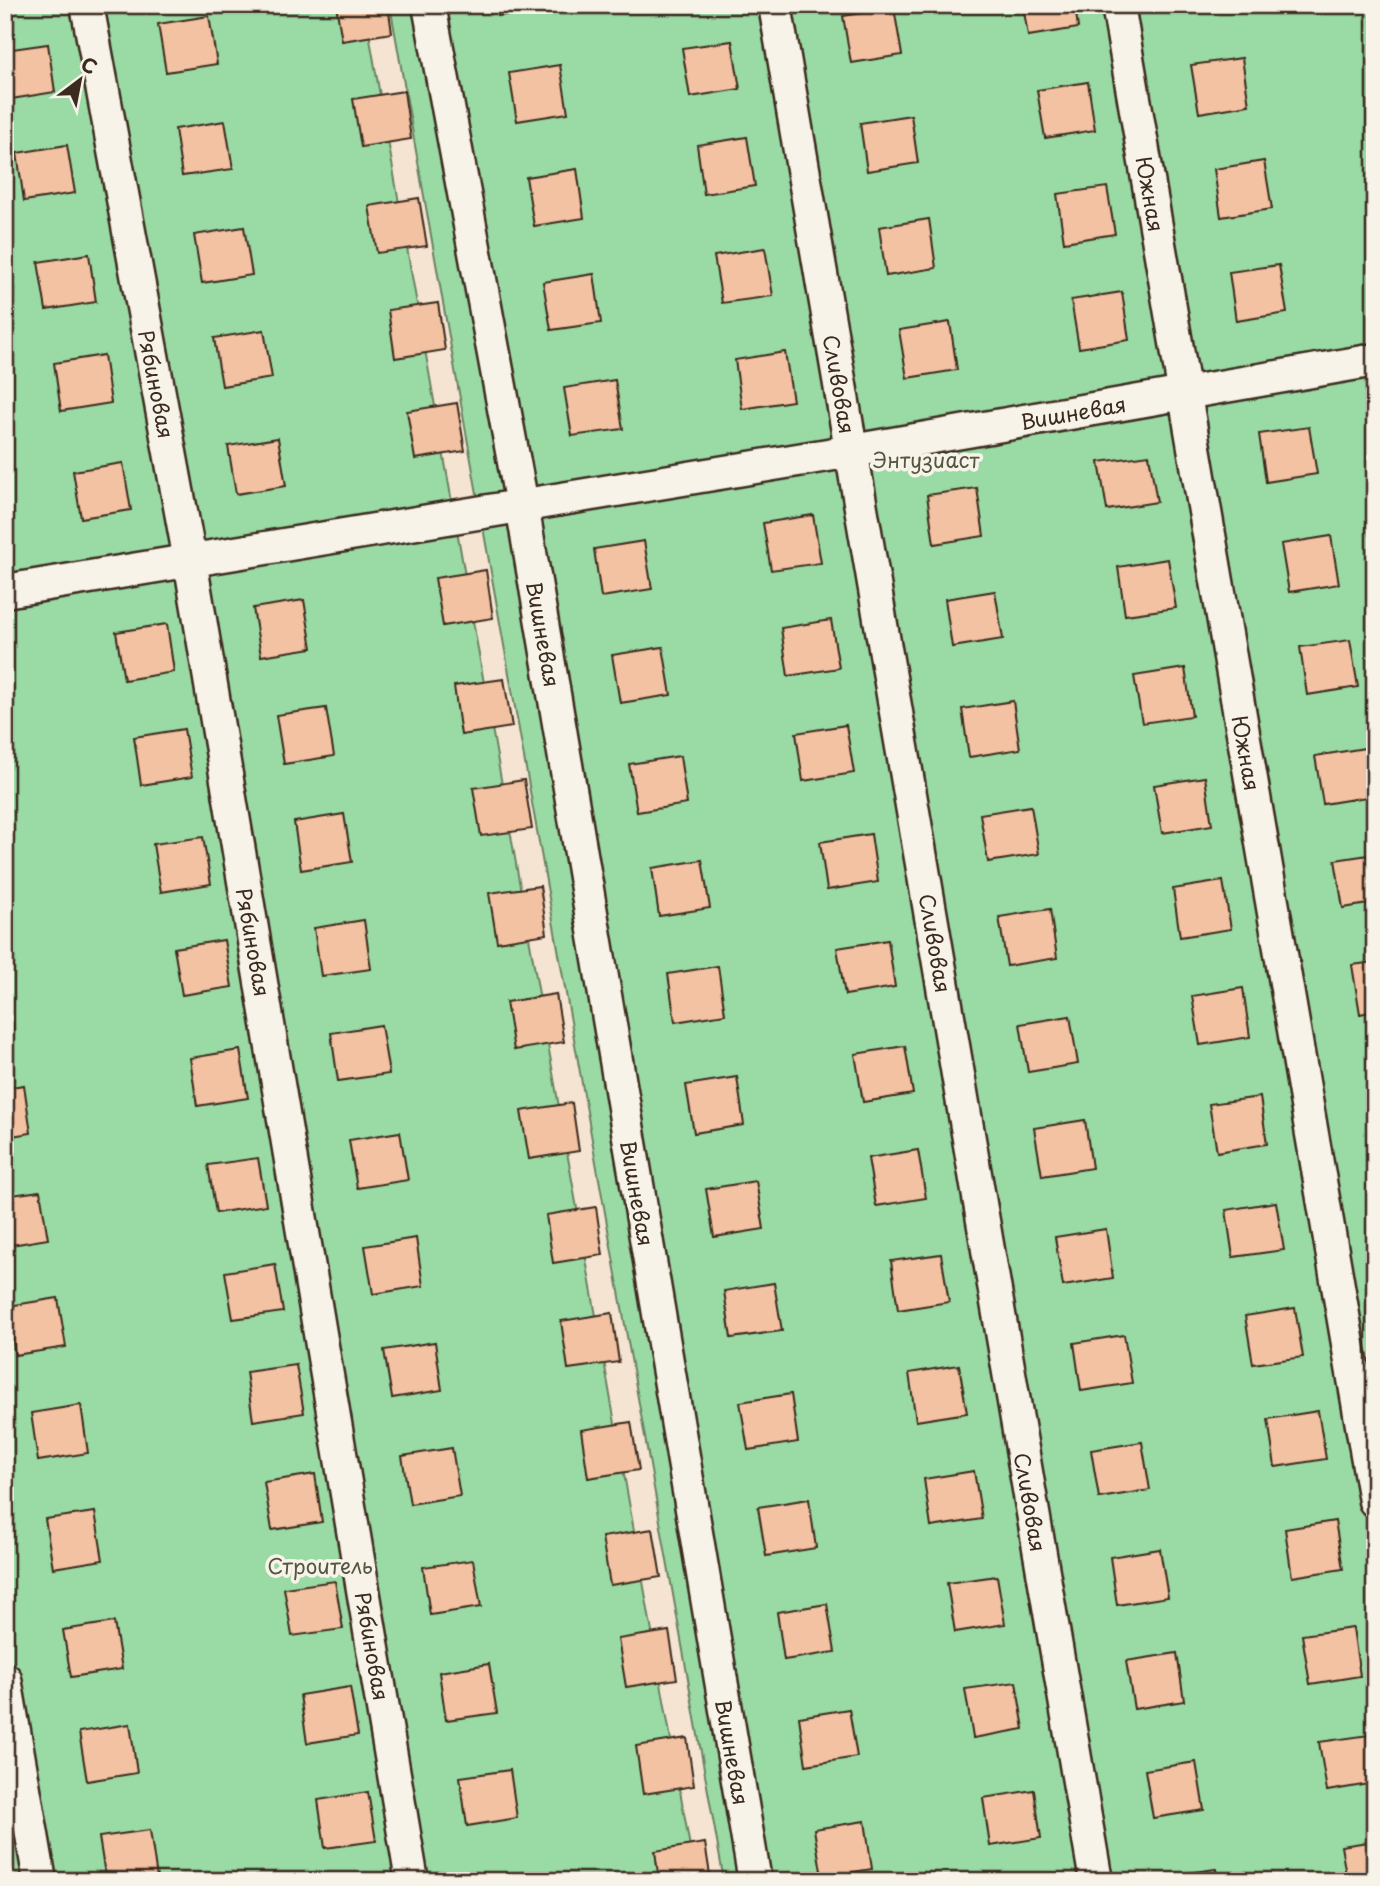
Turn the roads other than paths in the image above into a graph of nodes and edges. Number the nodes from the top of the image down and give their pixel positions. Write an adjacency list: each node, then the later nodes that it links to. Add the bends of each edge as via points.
1 (87, 5): 9 (street, Рябиновая)
2 (429, 5): 8 (street, Вишневая)
3 (775, 5): 7 (street, Сливовая)
4 (1118, 5): 6 (street, Южная)
5 (1375, 360): 6 (street, Вишневая)
6 (1185, 392): 7 (street, Вишневая); 11 (street, Южная)
7 (852, 451): 8 (street, Вишневая); 16 (street, Сливовая)
8 (522, 505): 9 (street, Вишневая); 15 (street, Вишневая)
9 (190, 560): 10 (street, Вишневая); 14 (street, Рябиновая)
10 (5, 591)
11 (1375, 1501)
12 (5, 1679): 13 (street)
13 (40, 1881)
14 (412, 1881)
15 (755, 1881)
16 (1096, 1881)

